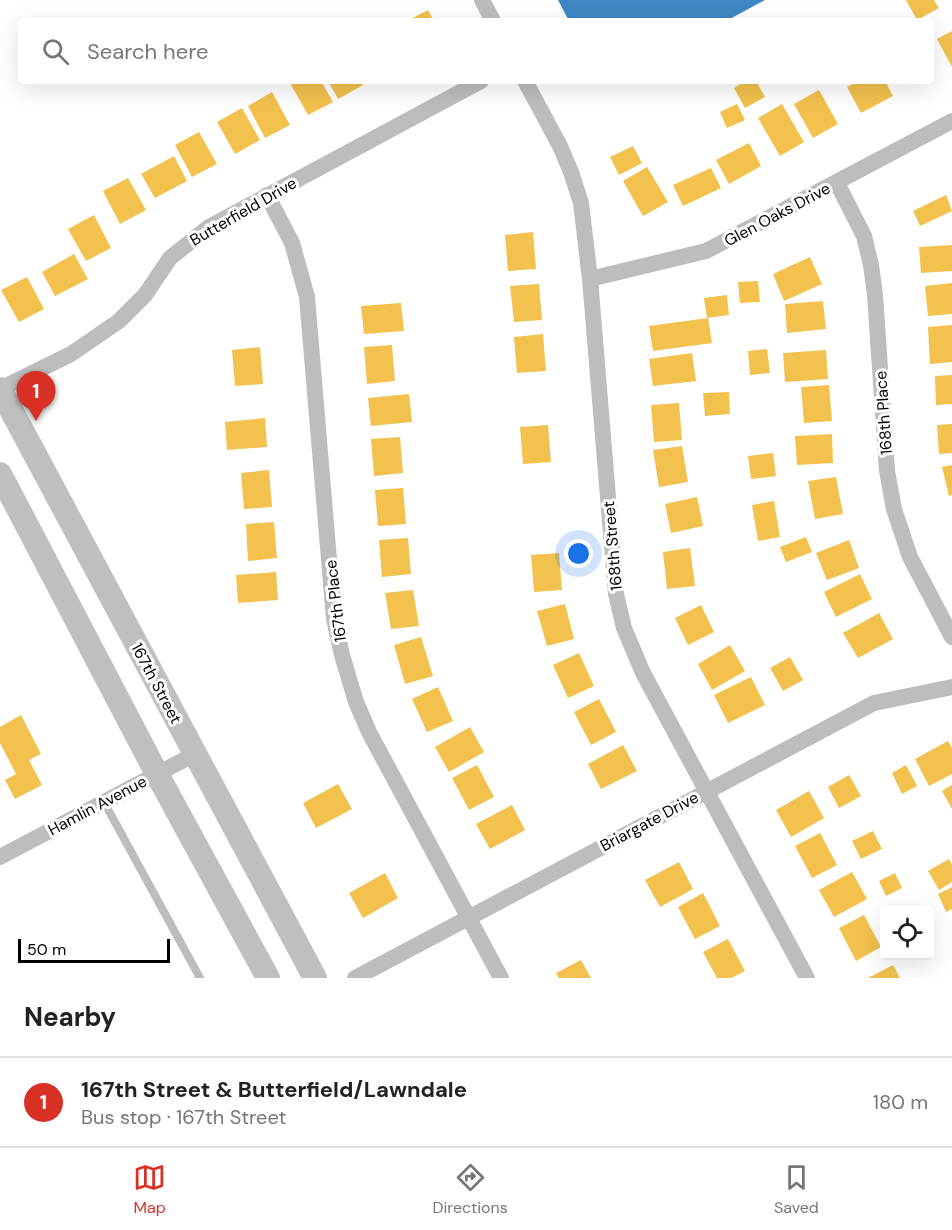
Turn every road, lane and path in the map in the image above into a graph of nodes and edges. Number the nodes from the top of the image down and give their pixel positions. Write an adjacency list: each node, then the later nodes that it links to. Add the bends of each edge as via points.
1 (482, 0): 2 (street)
2 (491, 18)
3 (475, 84): 7 (street, Butterfield Drive)
4 (527, 84): 8 (street, 168th Street, via 560,146 576,186)
5 (952, 121): 6 (street, Glen Oaks Drive)
6 (837, 183): 8 (street, Glen Oaks Drive, via 706,251); 11 (street, 168th Place, via 860,228 871,265 887,471 894,509 910,557)
7 (267, 195): 9 (street, Butterfield Drive, via 209,227 180,249 145,295 119,321 71,354); 18 (street, 167th Place, via 292,243 307,297 334,619 342,655 369,732)
8 (590, 279): 15 (street, 168th Street, via 616,594 624,628 643,673)
9 (0, 389): 13 (main road, 167th Street)
10 (0, 474): 14 (main road)
11 (952, 637)
12 (952, 687): 15 (street, Briargate Drive, via 874,703)
13 (195, 754): 14 (street, Hamlin Avenue); 21 (main road, 167th Street)
14 (157, 774): 16 (street, Hamlin Avenue); 20 (main road)
15 (707, 791): 18 (street, Briargate Drive); 24 (street, 168th Street)
16 (104, 802): 17 (street, Hamlin Avenue); 19 (lane)
17 (0, 857)
18 (469, 917): 22 (street, Briargate Drive); 23 (street, 167th Place)
19 (200, 978)
20 (268, 978)
21 (315, 978)
22 (355, 978)
23 (501, 978)
24 (807, 978)

